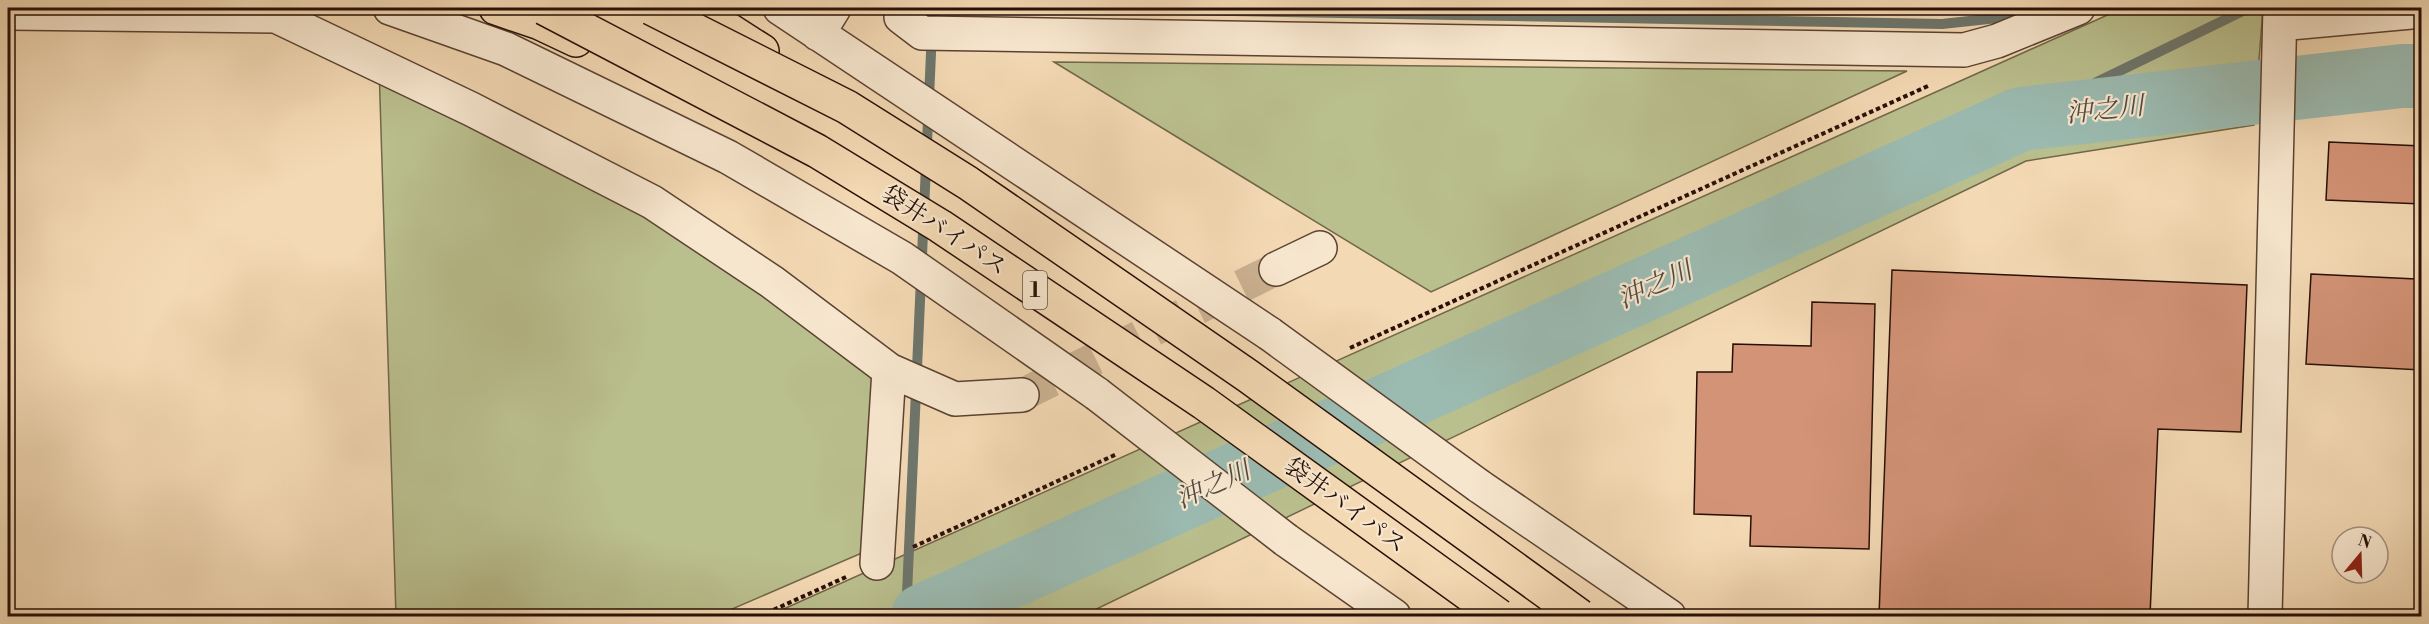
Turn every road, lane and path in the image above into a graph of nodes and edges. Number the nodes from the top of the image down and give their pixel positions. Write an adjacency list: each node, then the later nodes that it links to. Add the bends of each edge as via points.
1 (390, 8): 25 (street, bridge, via 506,49 728,157 902,258 1097,394 1286,540)
2 (496, 8): 16 (highway, via 540,23)
3 (543, 8): 16 (highway, 袋井バイパス / 1, bridge)
4 (651, 8): 15 (highway, 袋井バイパス / 1, bridge)
5 (695, 8): 15 (highway)
6 (780, 8): 13 (street)
7 (901, 8): 8 (street, via 901,17 922,33 1964,50)
8 (2078, 8)
9 (2421, 11): 12 (street)
10 (278, 12): 11 (street); 20 (street, via 652,202 772,282)
11 (8, 13)
12 (2280, 16): 29 (street)
13 (826, 21): 28 (street, bridge)
14 (1931, 84): 19 (path)
15 (847, 107): 27 (highway, 袋井バイパス / 1, bridge, via 968,183 1248,376)
16 (817, 151): 26 (highway, 袋井バイパス / 1, bridge, via 940,226 1204,403)
17 (1320, 248): 18 (street)
18 (1276, 269)
19 (1342, 351)
20 (889, 370): 21 (street, via 955,399); 23 (street)
21 (1022, 395)
22 (1124, 450): 23 (path)
23 (877, 563): 24 (path)
24 (760, 616)
25 (1394, 616)
26 (1499, 616)
27 (1580, 616)
28 (1668, 616)
29 (2265, 616)

